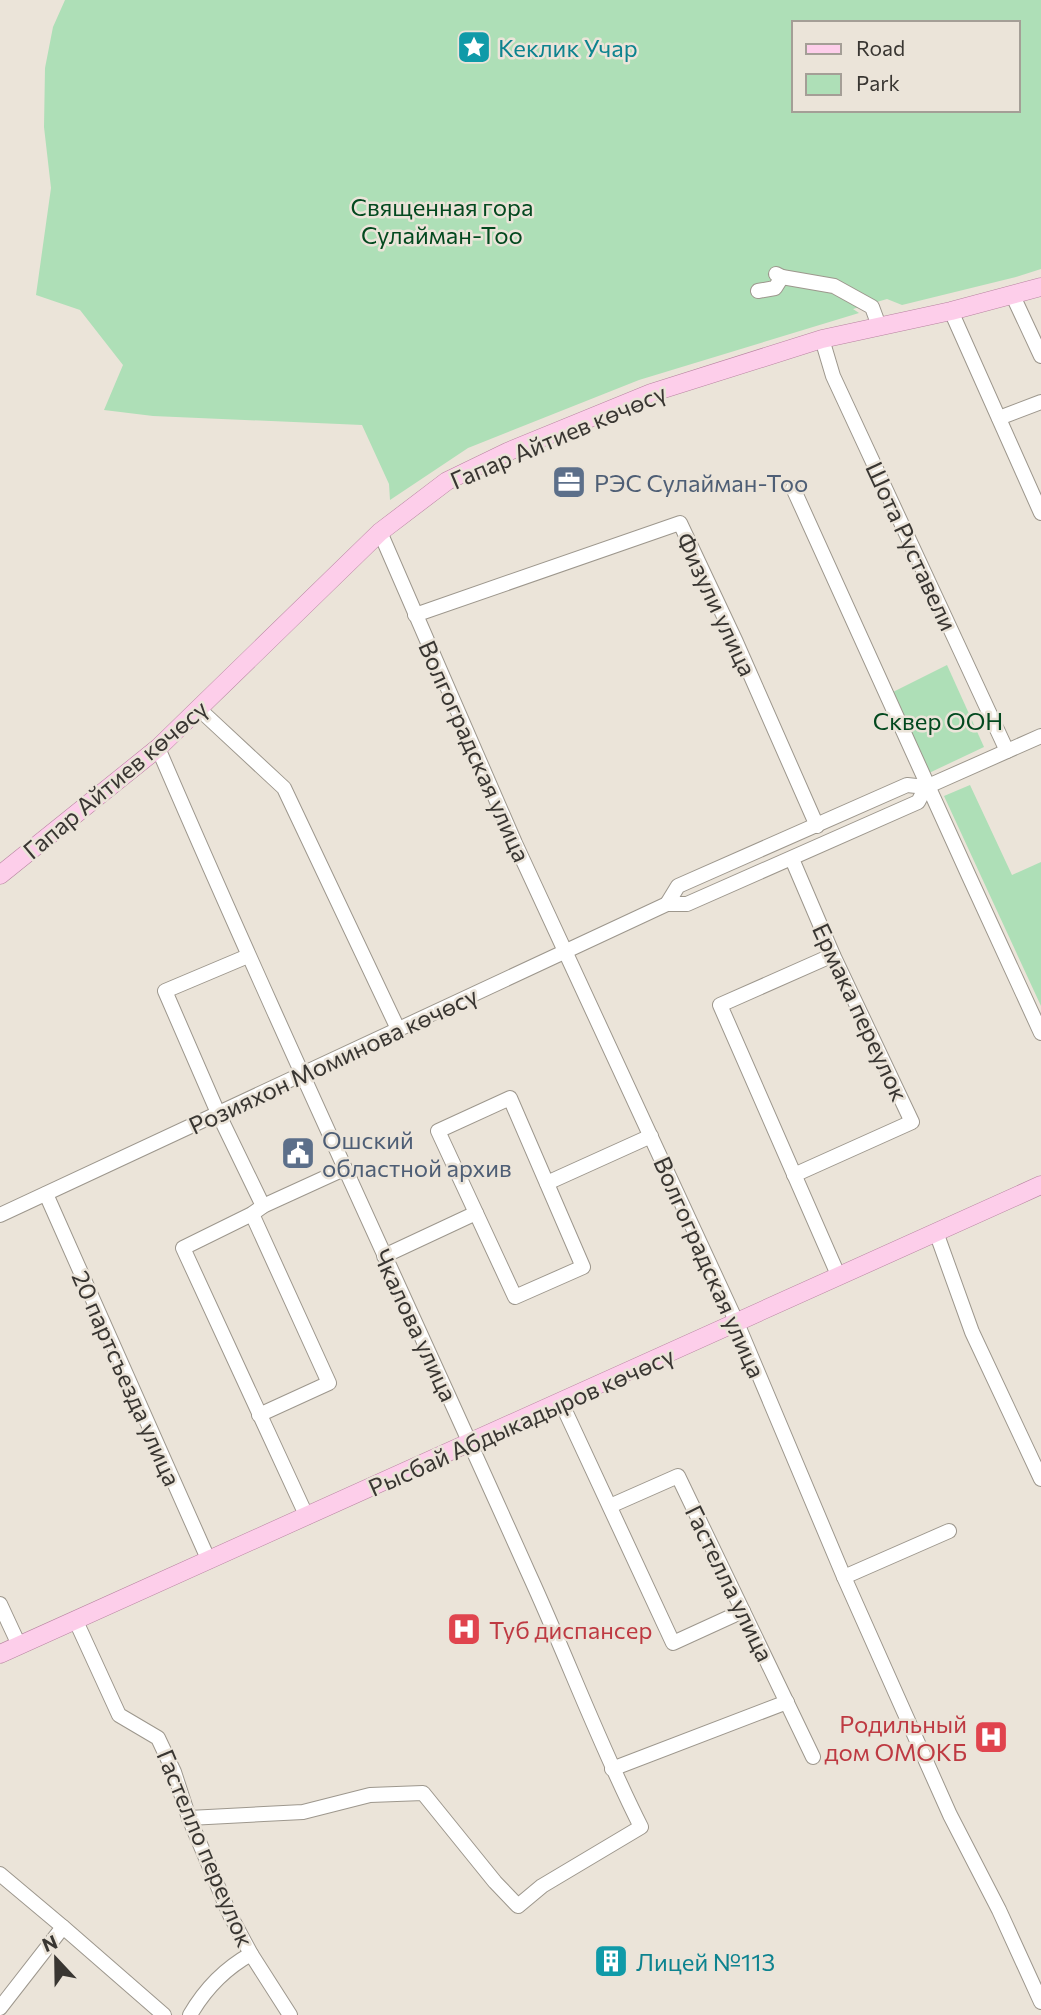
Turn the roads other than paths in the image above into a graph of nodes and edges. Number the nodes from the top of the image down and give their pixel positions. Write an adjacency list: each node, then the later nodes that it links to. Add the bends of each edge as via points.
1 (1041, 287): 3 (main road, Гапар Айтиев көчөсү)
2 (758, 291): 5 (street, via 775,288 779,275 834,286 872,307)
3 (1013, 296): 4 (main road, Гапар Айтиев көчөсү); 7 (street)
4 (951, 311): 5 (main road, Гапар Айтиев көчөсү); 9 (street)
5 (879, 326): 6 (main road, Гапар Айтиев көчөсү)
6 (822, 339): 12 (main road, Гапар Айтиев көчөсү, via 651,393 483,463 447,481); 17 (street, Шота Руставели, via 834,376)
7 (1041, 356)
8 (1041, 402): 9 (street)
9 (999, 418): 11 (street)
10 (793, 488): 18 (street)
11 (1040, 506)
12 (380, 532): 13 (street, Волгоградская улица); 14 (main road, Гапар Айтиев көчөсү)
13 (415, 615): 19 (street, Физули улица, via 680,523); 23 (street, Волгоградская улица)
14 (199, 709): 16 (main road, Гапар Айтиев көчөсү); 26 (street, via 284,788)
15 (1041, 736): 17 (street, Розияхон Моминова көчөсү)
16 (158, 748): 21 (main road, Гапар Айтиев көчөсү); 25 (street, Чкалова улица)
17 (1007, 751): 18 (street, Розияхон Моминова көчөсү)
18 (926, 786): 19 (street, Розияхон Моминова көчөсү, via 907,785); 20 (street, Розияхон Моминова көчөсү, via 918,802); 27 (street)
19 (817, 826): 22 (street, Розияхон Моминова көчөсү, via 678,886)
20 (792, 859): 22 (street, Розияхон Моминова көчөсү, via 687,904); 24 (street, Ермака переулок)
21 (0, 875)
22 (667, 904): 23 (street, Розияхон Моминова көчөсү)
23 (567, 952): 26 (street, Розияхон Моминова көчөсү); 30 (street, Волгоградская улица)
24 (833, 955): 32 (street, via 720,1006); 32 (street, Ермака переулок, via 912,1122)
25 (248, 956): 28 (street, Чкалова улица); 29 (street, via 165,991)
26 (398, 1029): 28 (street, Розияхон Моминова көчөсү)
27 (1041, 1033)
28 (300, 1073): 29 (street, Розияхон Моминова көчөсү); 31 (street, Чкалова улица)
29 (218, 1113): 35 (street, Розияхон Моминова көчөсү); 36 (street)
30 (651, 1136): 33 (street); 42 (street, Волгоградская улица)
31 (344, 1169): 36 (street); 40 (street, Чкалова улица)
32 (794, 1175): 41 (street)
33 (547, 1183): 37 (street, via 583,1267 515,1297); 37 (street, via 510,1098 438,1131)
34 (1041, 1185): 39 (main road, Рысбай Абдыкадыров көчөсү)
35 (46, 1194): 38 (street, Розияхон Моминова көчөсү); 50 (street, 20 партсъезда улица)
36 (258, 1210): 44 (street, via 329,1383); 44 (street, via 183,1248)
37 (476, 1213): 40 (street)
38 (0, 1215)
39 (936, 1232): 41 (main road, Рысбай Абдыкадыров көчөсү); 46 (street, via 972,1332)
40 (384, 1256): 45 (street, Чкалова улица)
41 (839, 1277): 42 (main road, Рысбай Абдыкадыров көчөсү)
42 (737, 1323): 43 (main road, Рысбай Абдыкадыров көчөсү); 51 (street, Волгоградская улица)
43 (561, 1402): 45 (main road, Рысбай Абдыкадыров көчөсү); 47 (street)
44 (259, 1415): 48 (street)
45 (469, 1443): 48 (main road, Рысбай Абдыкадыров көчөсү); 59 (street, Чкалова улица)
46 (1041, 1479)
47 (610, 1506): 53 (street, Гастелла улица, via 678,1476); 53 (street, via 673,1643)
48 (307, 1517): 50 (main road, Рысбай Абдыкадыров көчөсү)
49 (949, 1531): 51 (street)
50 (209, 1561): 54 (main road, Рысбай Абдыкадыров көчөсү)
51 (844, 1577): 64 (street, Волгоградская улица, via 950,1815)
52 (0, 1604): 55 (street)
53 (743, 1611): 57 (street, Гастелла улица)
54 (75, 1619): 55 (main road, Рысбай Абдыкадыров көчөсү); 60 (street, Гастелло переулок, via 118,1715 158,1738)
55 (19, 1645): 56 (main road, Рысбай Абдыкадыров көчөсү)
56 (0, 1654)
57 (787, 1702): 58 (street, Гастелла улица); 59 (street)
58 (813, 1757)
59 (612, 1769): 60 (street, Чкалова улица, via 641,1827 542,1886 518,1906 424,1793 370,1795 303,1812)
60 (189, 1818): 63 (street, Гастелло переулок)
61 (0, 1874): 62 (street)
62 (63, 1927): 65 (street); 66 (street)
63 (251, 1954): 67 (street, via 210,1985); 68 (street, Гастелло переулок)
64 (1041, 2002)
65 (0, 2008)
66 (164, 2015)
67 (190, 2015)
68 (290, 2015)

